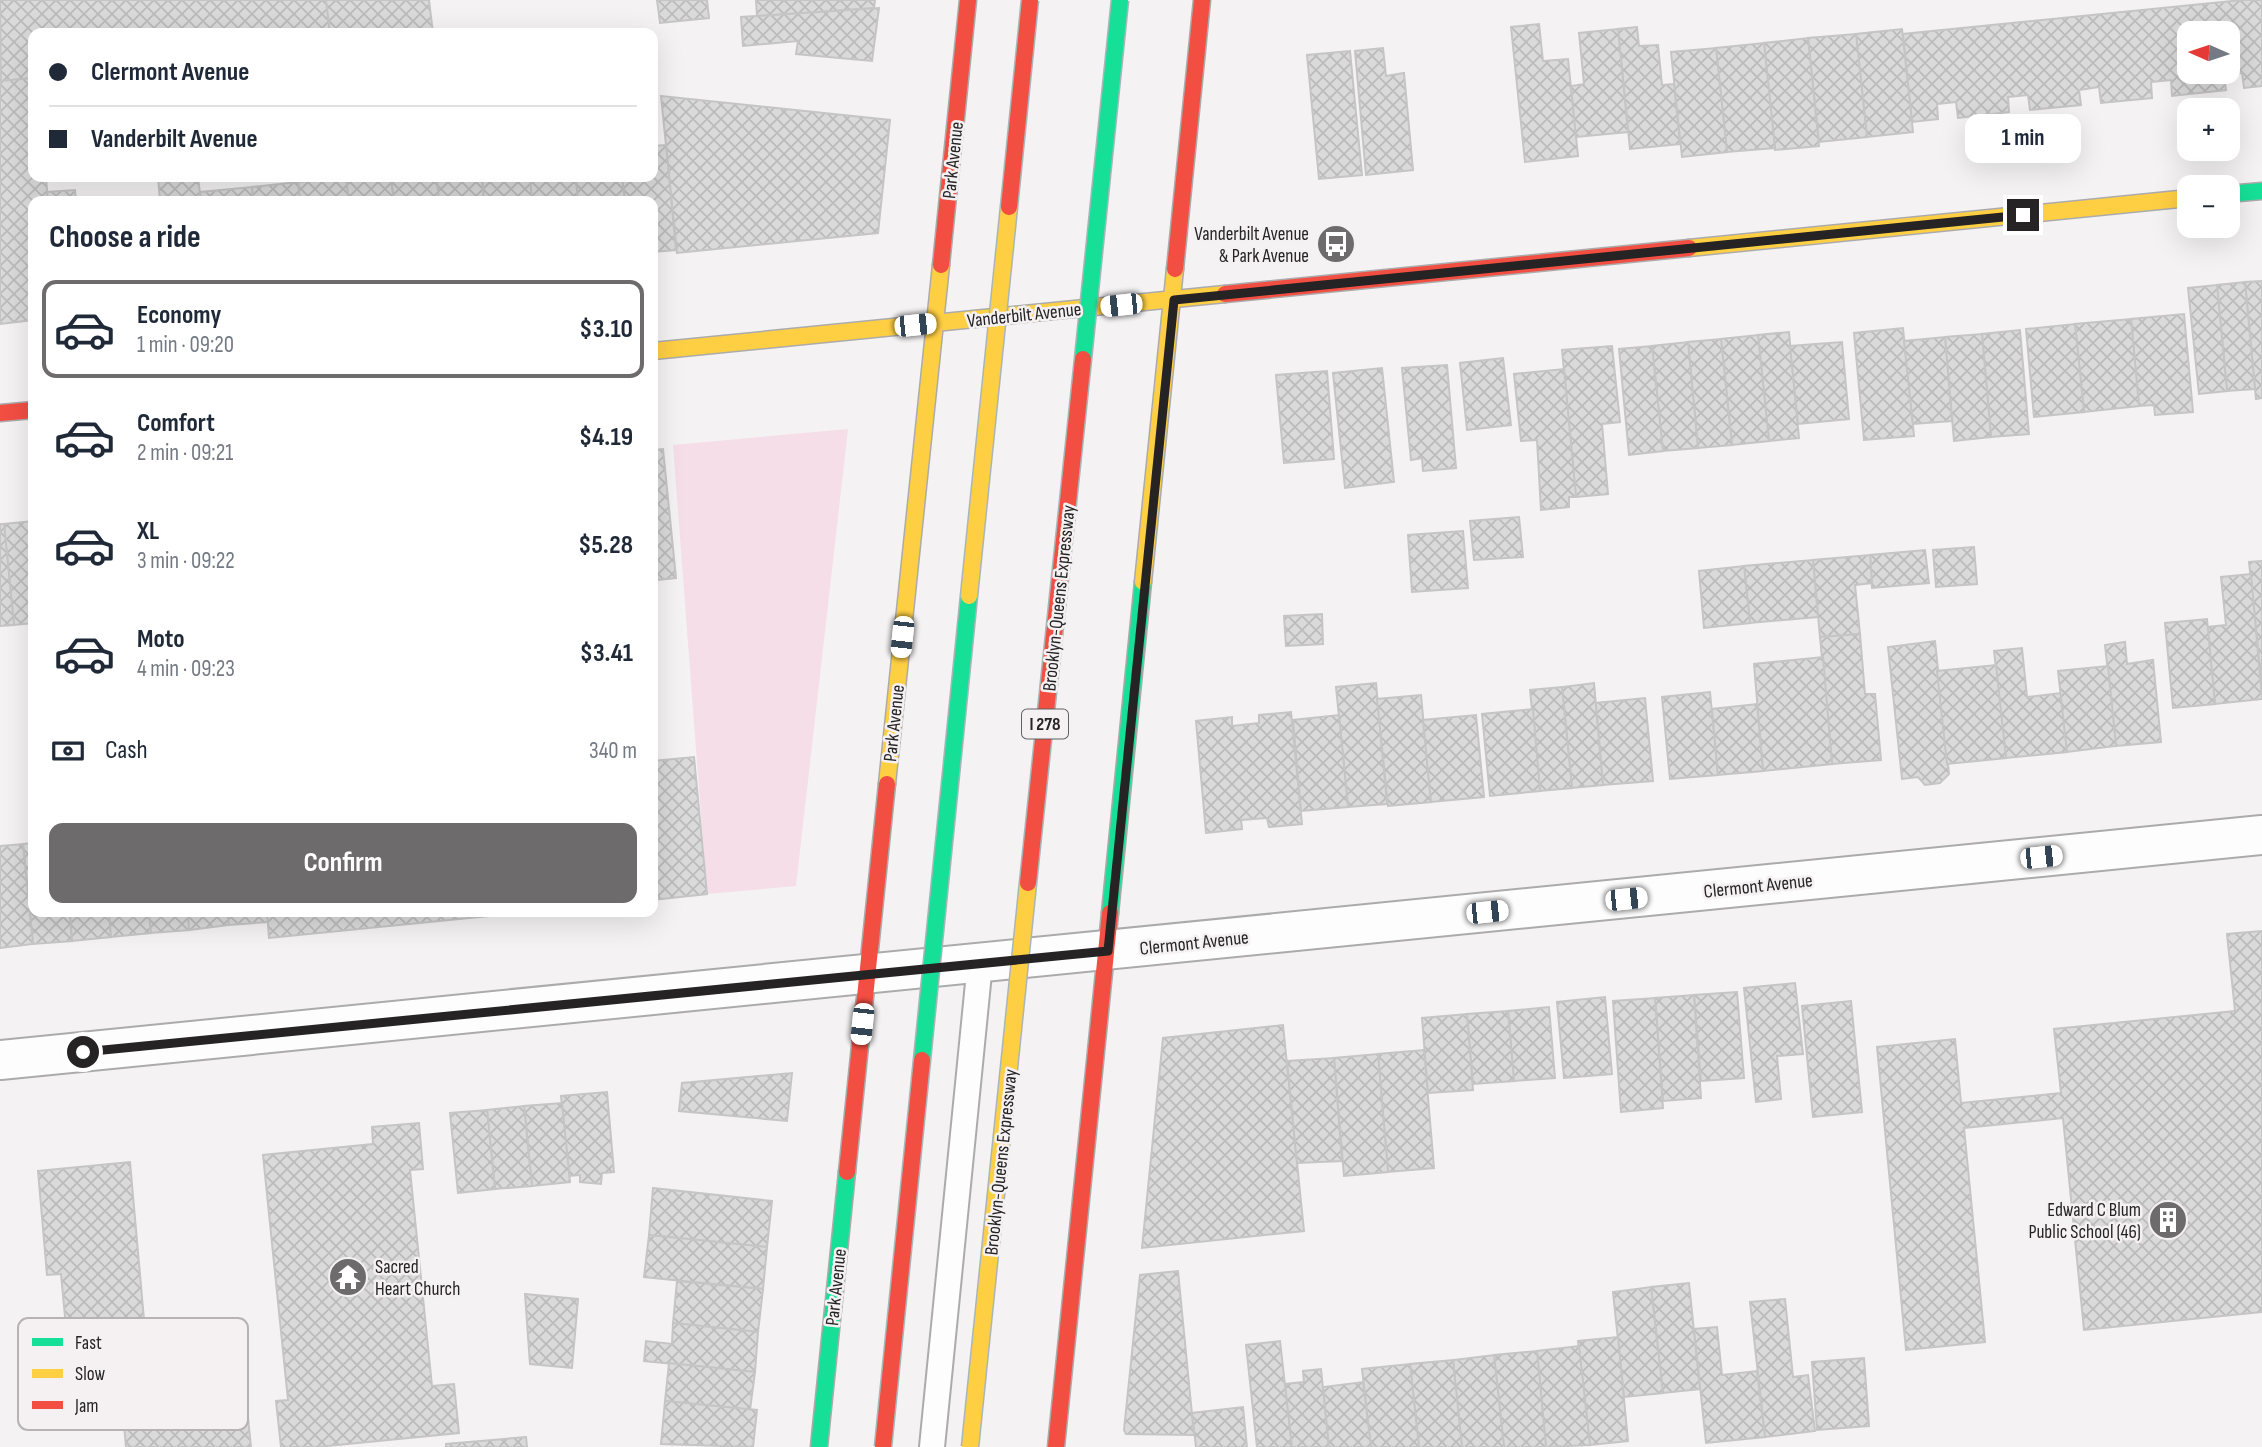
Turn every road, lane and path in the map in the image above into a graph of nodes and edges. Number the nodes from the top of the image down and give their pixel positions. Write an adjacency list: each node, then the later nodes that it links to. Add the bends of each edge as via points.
1 (968, 0): 9 (main road, Park Avenue)
2 (1030, 0): 19 (main road, bridge)
3 (1120, 0): 21 (main road, Brooklyn-Queens Expressway / I 278, bridge)
4 (1202, 0): 8 (main road)
5 (2262, 191): 6 (main road)
6 (2240, 193)
7 (2177, 199): 8 (main road, Vanderbilt Avenue)
8 (1174, 300): 9 (main road, Vanderbilt Avenue); 14 (main road)
9 (934, 323): 10 (main road, Vanderbilt Avenue); 16 (main road, Park Avenue)
10 (658, 351)
11 (28, 410): 12 (main road)
12 (0, 413)
13 (2262, 835): 14 (street, Clermont Avenue)
14 (1108, 951): 15 (street, Clermont Avenue); 22 (main road)
15 (980, 963): 16 (street, Clermont Avenue); 20 (lane)
16 (867, 975): 17 (street, Clermont Avenue); 18 (main road, Park Avenue)
17 (0, 1060)
18 (819, 1447)
19 (883, 1447)
20 (932, 1447)
21 (970, 1447)
22 (1056, 1447)

